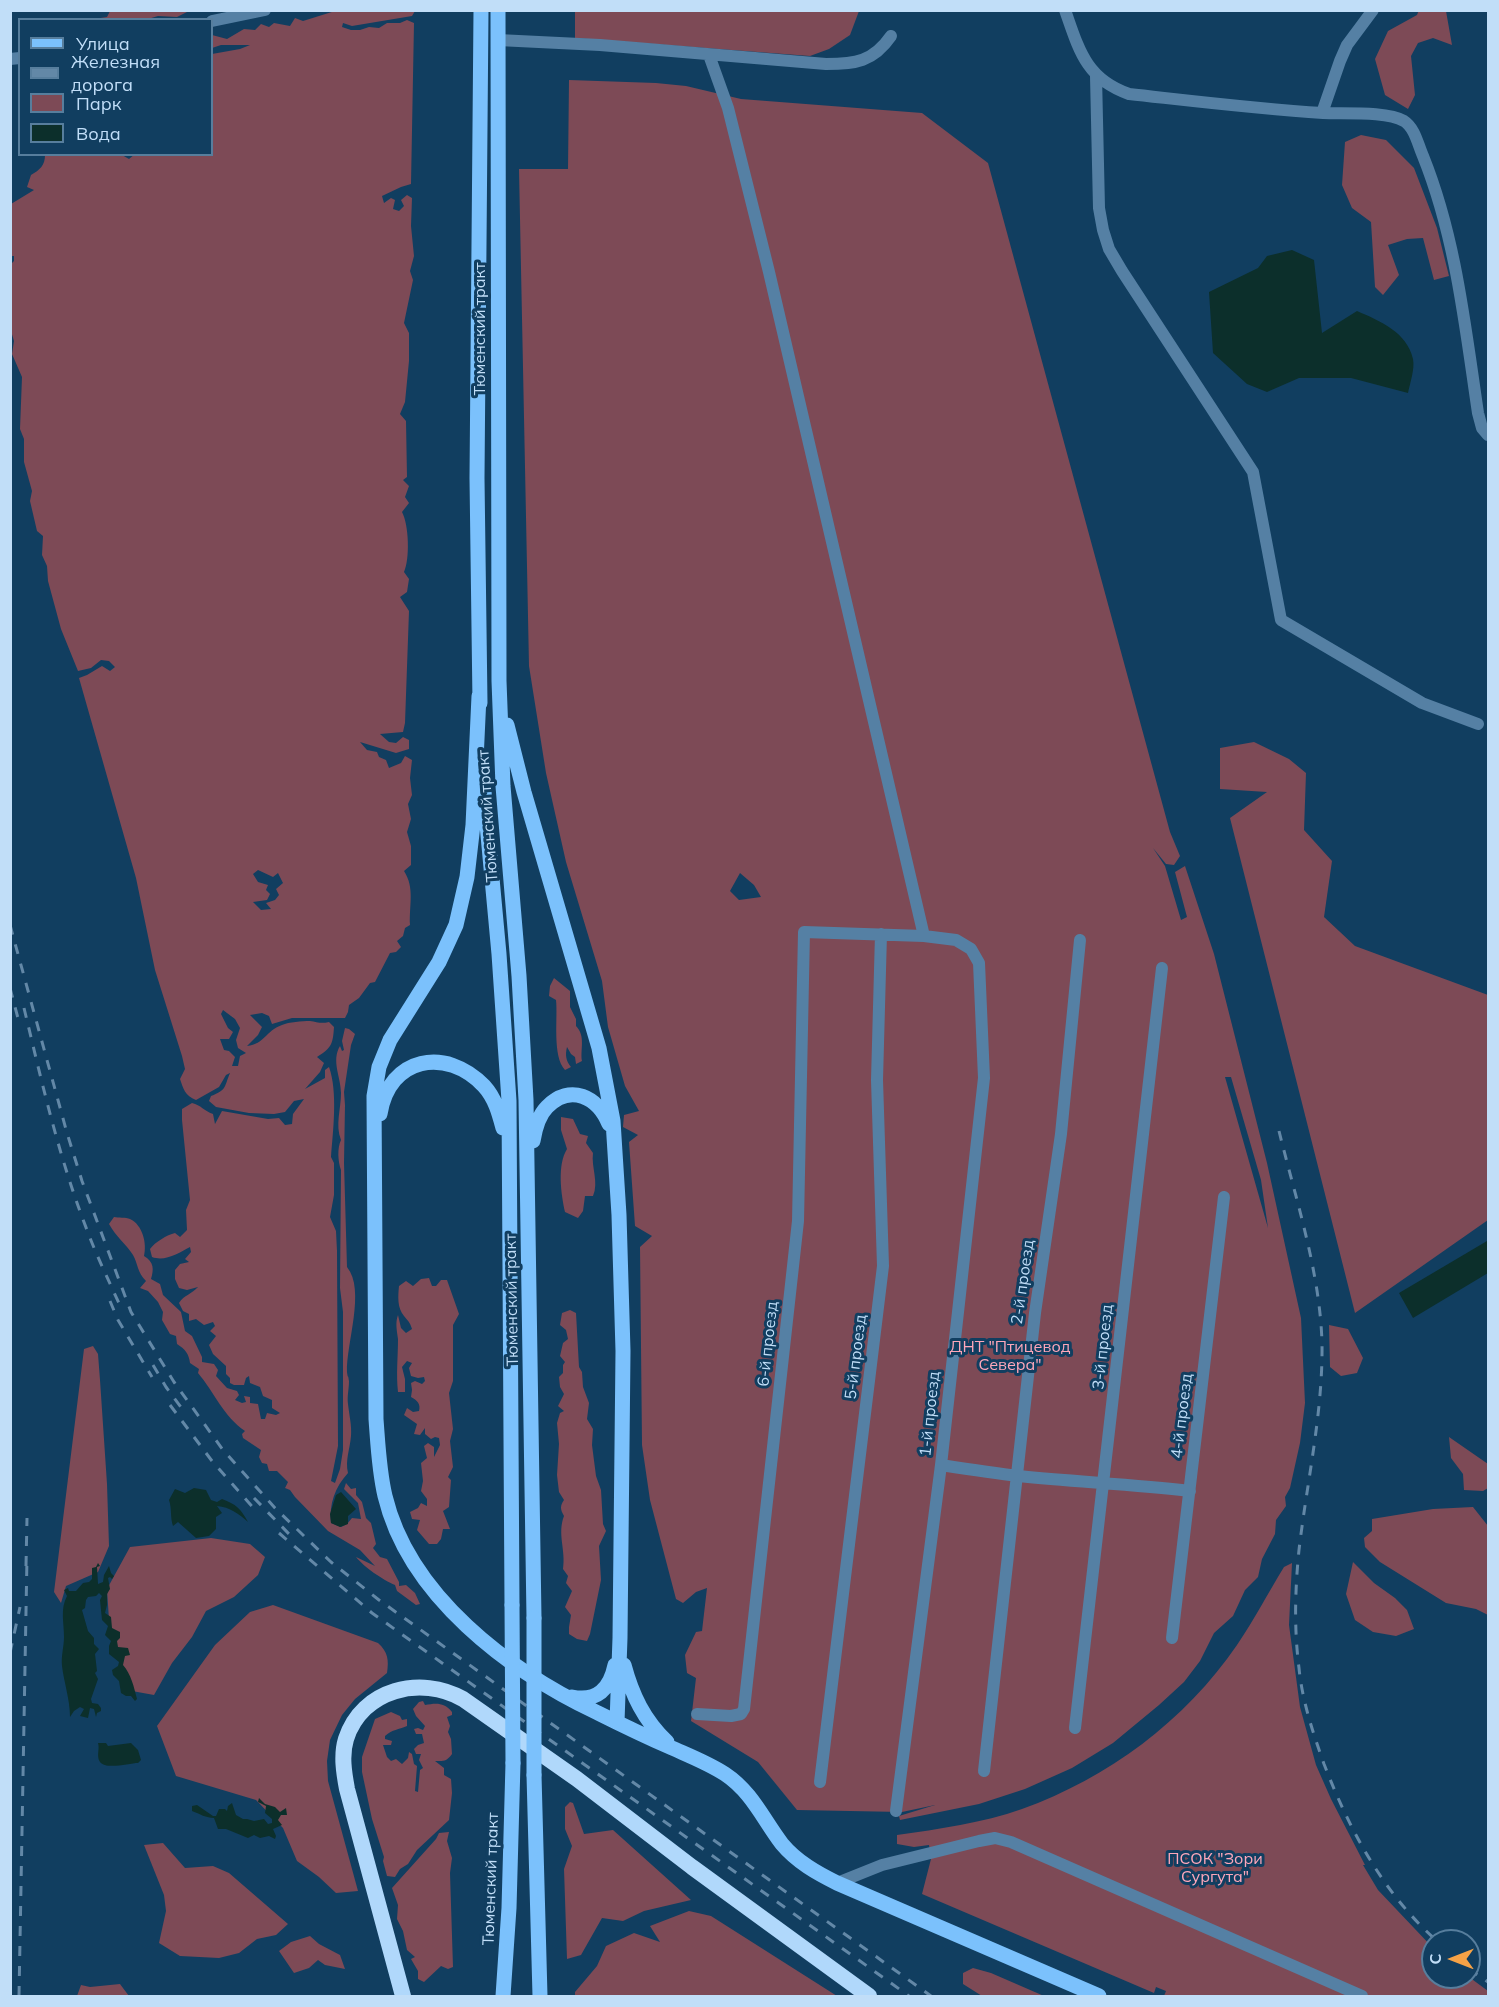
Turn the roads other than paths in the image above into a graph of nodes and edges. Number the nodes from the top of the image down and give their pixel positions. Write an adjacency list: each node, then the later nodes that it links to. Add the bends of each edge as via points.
1 (265, 10): 6 (street)
2 (481, 10): 14 (main road, Тюменский тракт)
3 (498, 10): 8 (main road, Тюменский тракт)
4 (1065, 10): 10 (street, via 1084,59)
5 (1373, 10): 11 (street, via 1347,45)
6 (213, 21)
7 (891, 36): 9 (street, via 880,51 848,64)
8 (498, 39): 9 (street); 13 (main road, Тюменский тракт)
9 (710, 55): 17 (street, via 728,108 769,272)
10 (1096, 76): 11 (street, via 1129,94); 15 (street, via 1099,208 1109,249 1253,471 1281,620 1422,703)
11 (1322, 113): 12 (street, via 1389,116 1403,121 1414,133 1449,235 1478,413)
12 (1488, 435)
13 (499, 681): 21 (main road, via 516,762 599,1048); 23 (main road, Тюменский тракт)
14 (479, 696): 20 (main road, via 473,825 462,904 449,942 384,1053 374,1096); 22 (main road, Тюменский тракт, via 504,1031)
15 (1478, 724)
16 (881, 934): 17 (street); 32 (street, 6-й проезд, via 804,932 798,1221 744,1709 730,1716); 37 (street, 5-й проезд, via 877,1080 883,1266)
17 (924, 936): 25 (street, 1-й проезд, via 956,940 971,949 979,963 984,1078)
18 (1080, 940): 26 (street, 2-й проезд, via 1061,1134)
19 (1162, 968): 27 (street, 3-й проезд)
20 (374, 1149): 22 (main road, via 381,1104 396,1077 415,1065 434,1061 463,1070 492,1096 499,1111); 31 (main road, via 376,1419 381,1475 392,1519 412,1562 441,1599 478,1635)
21 (616, 1153): 23 (main road, via 610,1127 599,1106 581,1095 569,1095 553,1102 539,1118); 29 (main road, via 623,1351)
22 (509, 1162): 42 (main road, Тюменский тракт, bridge, via 513,1763)
23 (528, 1162): 40 (main road, Тюменский тракт, bridge)
24 (1224, 1197): 28 (street, 4-й проезд)
25 (941, 1465): 26 (street); 38 (street, 1-й проезд)
26 (1016, 1476): 27 (street); 36 (street, 2-й проезд)
27 (1104, 1484): 28 (street); 34 (street, 3-й проезд)
28 (1190, 1491): 30 (street, 4-й проезд)
29 (620, 1638): 31 (main road, via 615,1668 601,1693 580,1699); 33 (main road); 35 (main road, via 633,1695 649,1723)
30 (1172, 1638)
31 (563, 1696): 33 (main road)
32 (697, 1714)
33 (617, 1722): 35 (main road)
34 (1075, 1728)
35 (673, 1748): 39 (main road, via 733,1780 758,1806 792,1854)
36 (984, 1771)
37 (820, 1782)
38 (896, 1811)
39 (837, 1883): 46 (main road); 47 (street, via 882,1864 995,1838)
40 (539, 1946): 43 (main road); 44 (main road)
41 (402, 1996): 45 (highway, via 347,1789 344,1757 351,1726 368,1706 394,1690 421,1686 451,1691 473,1705)
42 (503, 1996)
43 (540, 1996)
44 (546, 1996)
45 (869, 1996)
46 (1099, 1996)
47 (1362, 1996)

